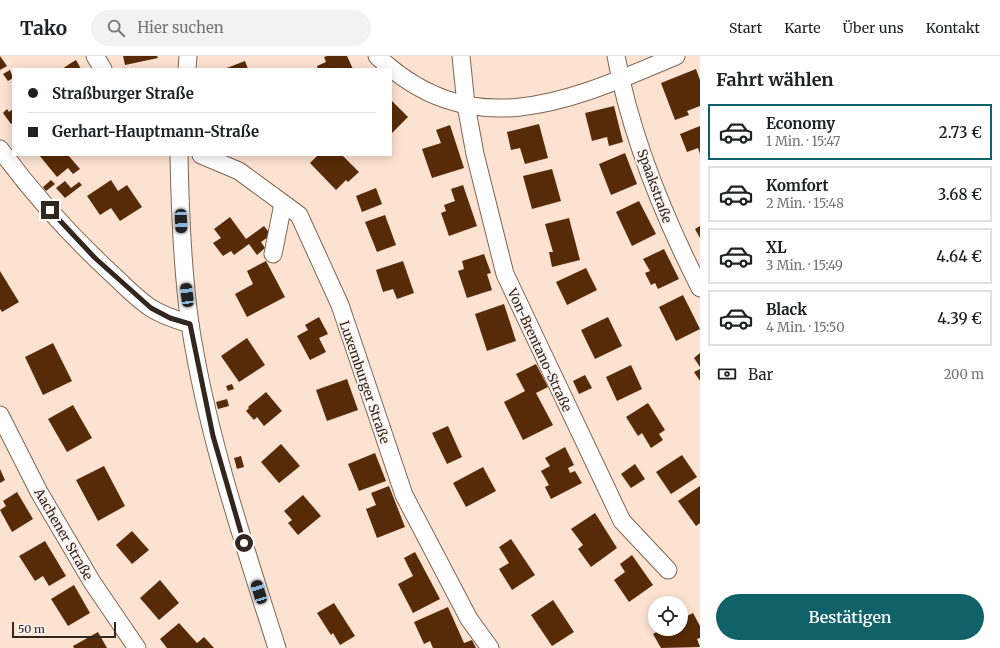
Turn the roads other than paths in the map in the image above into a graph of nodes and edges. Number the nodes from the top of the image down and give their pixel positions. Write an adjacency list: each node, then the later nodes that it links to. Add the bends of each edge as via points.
1 (95, 56): 7 (street)
2 (188, 56): 8 (street)
3 (377, 56): 10 (street, via 410,82)
4 (461, 56): 10 (street, Von-Brentano-Straße)
5 (616, 56): 9 (street, Spaakstraße)
6 (676, 56): 9 (street)
7 (102, 68)
8 (187, 68)
9 (620, 79): 10 (street, via 585,93 545,104 504,110); 16 (street, Spaakstraße, via 655,191 675,239)
10 (466, 106): 19 (street, Von-Brentano-Straße, via 475,154 505,274 622,521)
11 (0, 149): 17 (street, via 40,200 123,284 151,308 170,318)
12 (179, 156): 17 (street, via 182,236)
13 (203, 156): 14 (street, Luxemburger Straße, via 239,171)
14 (283, 204): 15 (street); 22 (street, Luxemburger Straße, via 299,215 340,305 404,495 469,619)
15 (273, 254)
16 (700, 288)
17 (190, 324): 21 (street, via 222,472)
18 (0, 416): 20 (street, Aachener Straße, via 88,576)
19 (668, 570)
20 (138, 648)
21 (277, 648)
22 (490, 648)

